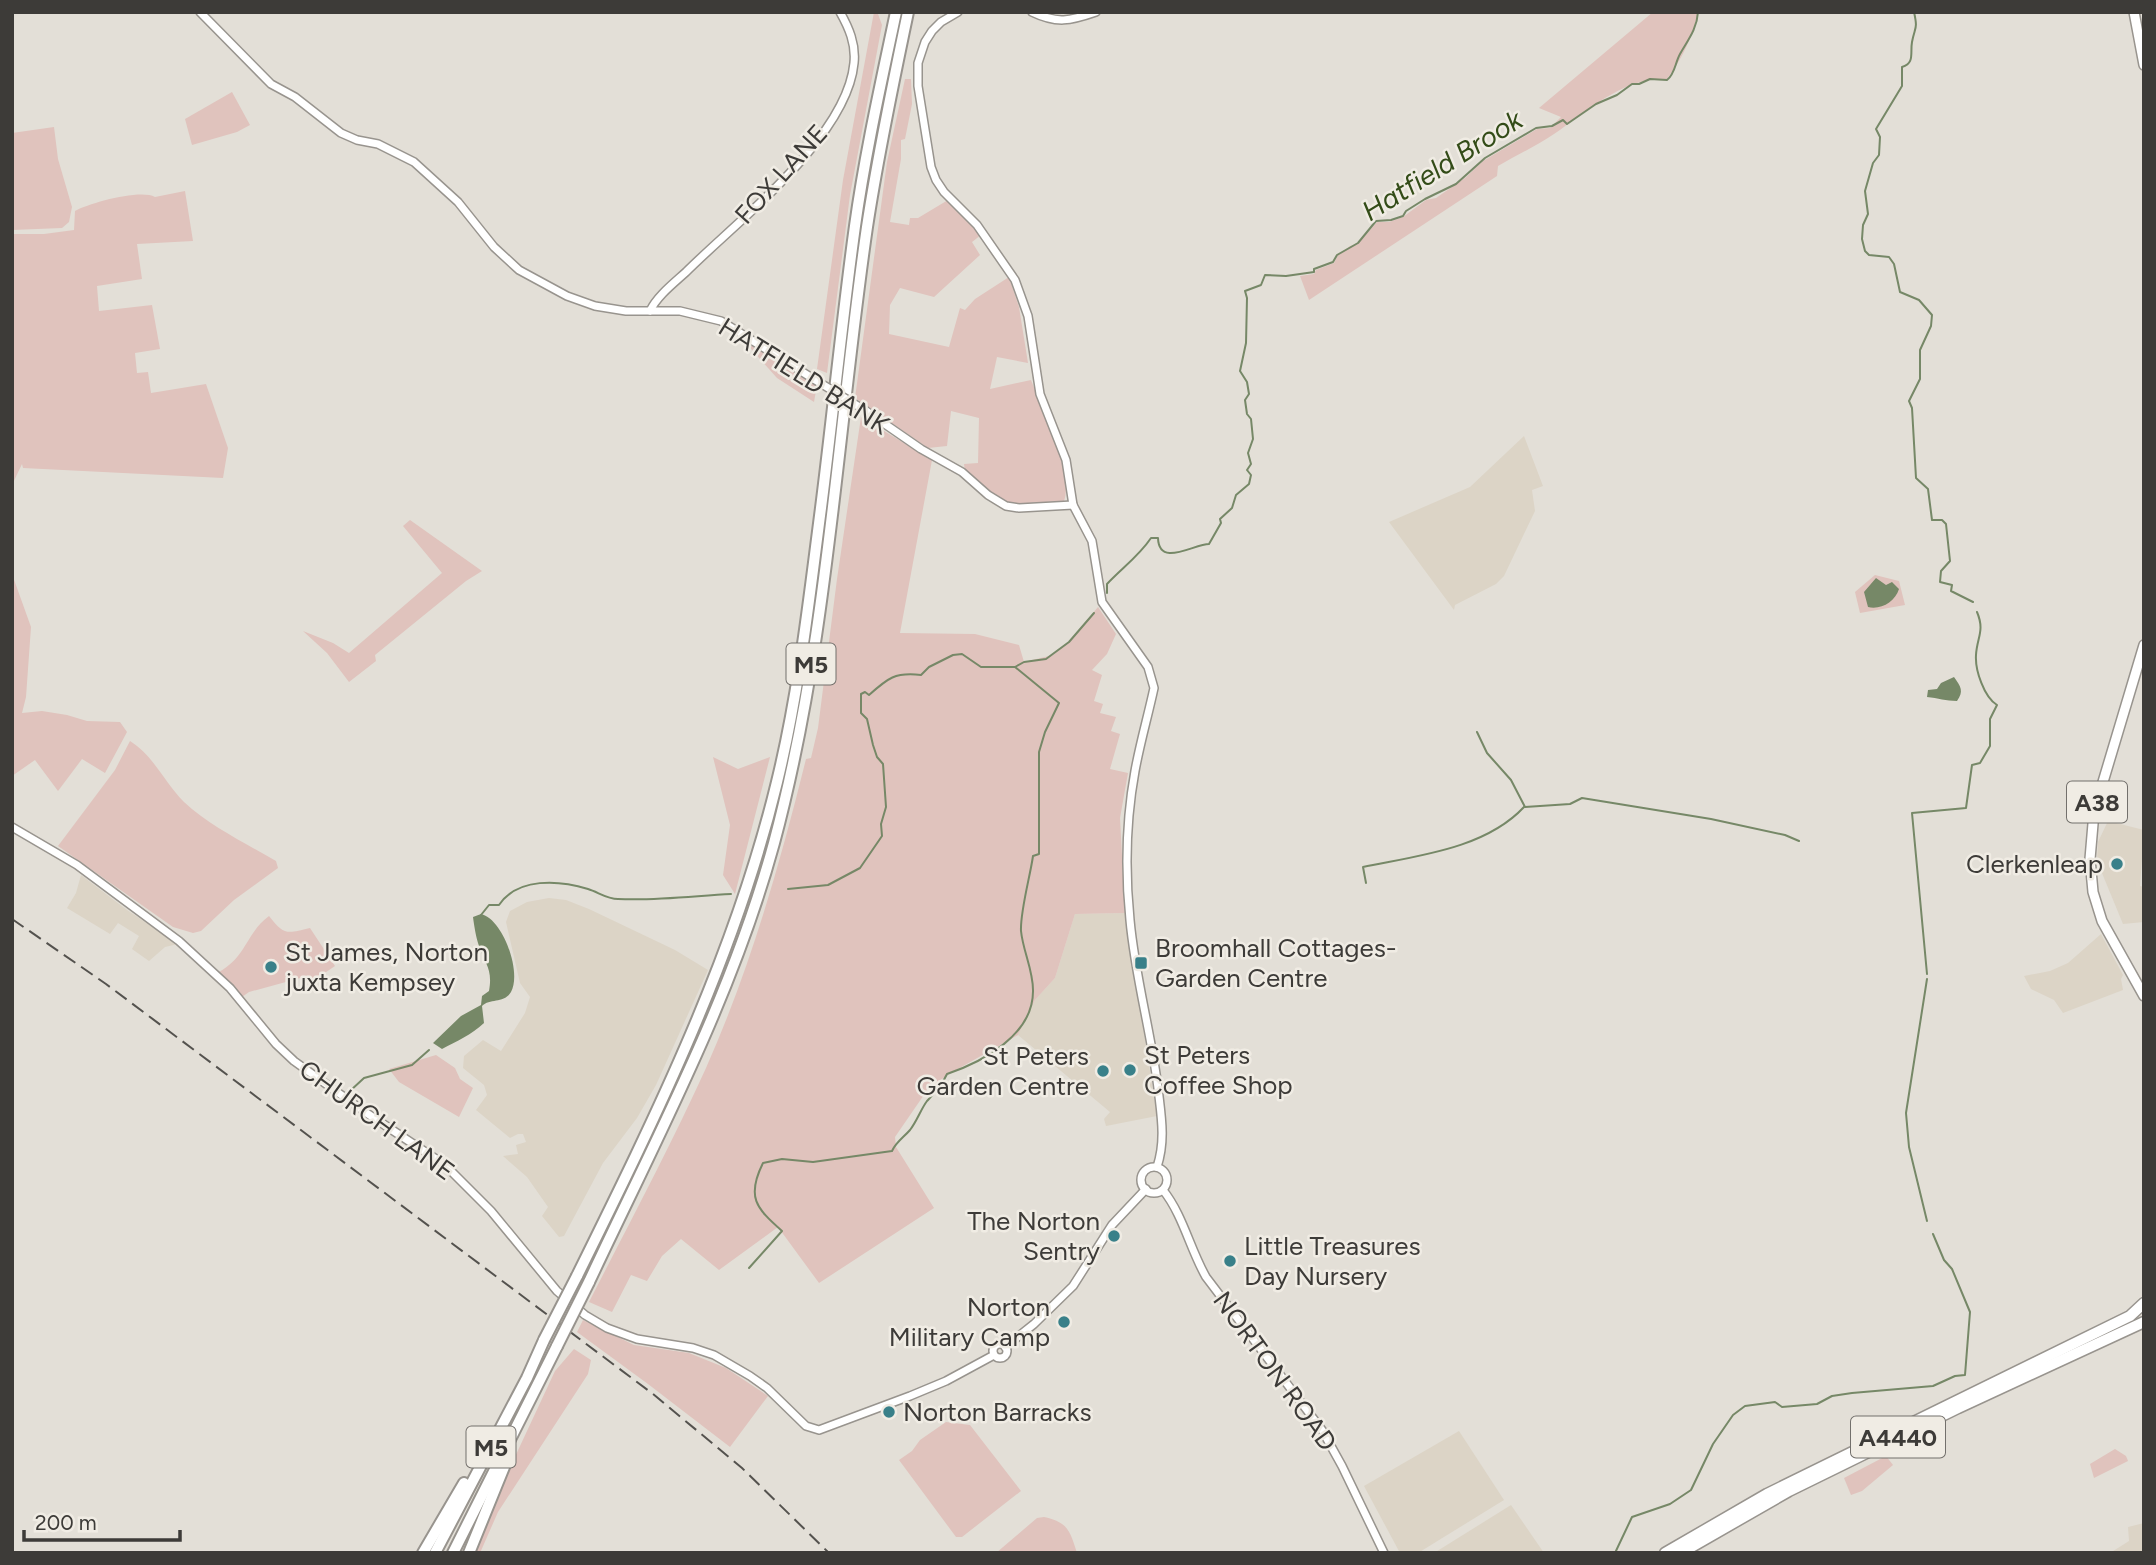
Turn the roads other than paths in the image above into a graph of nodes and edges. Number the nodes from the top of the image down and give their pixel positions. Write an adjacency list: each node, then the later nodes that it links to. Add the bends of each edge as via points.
1 (200, 12): 10 (street, HATFIELD BANK, via 271,84 348,137 378,144 414,162 458,202 519,270 595,306)
2 (840, 12): 10 (street, FOX LANE, via 852,35 854,65 849,86 826,128 776,187)
3 (896, 12): 20 (highway, M5, bridge, via 856,223 805,629 777,782 720,968 640,1149)
4 (908, 12): 21 (highway, M5, bridge, via 867,226 801,725 773,845 720,999)
5 (958, 12): 11 (street, via 941,22 919,55 918,86 929,158 936,180 1016,280 1028,316 1038,385 1066,460)
6 (1032, 12): 7 (street, via 1055,21)
7 (1096, 12)
8 (2134, 12): 9 (main road)
9 (2144, 65)
10 (650, 311): 11 (street, HATFIELD BANK, bridge, via 680,311 721,321 962,472 1006,506)
11 (1073, 505): 15 (street, via 1092,541 1102,603 1148,667 1154,688 1128,828 1130,921 1161,1113 1162,1147)
12 (2143, 647): 14 (main road, A38, via 2094,812 2090,859 2102,921)
13 (12, 827): 16 (street, CHURCH LANE, via 77,865 179,941 230,988 294,1061 445,1165 499,1219 557,1291 585,1315 631,1337 693,1348 722,1359 766,1388 806,1426 819,1430 910,1396 994,1355 996,1345 1006,1347 1073,1286 1115,1220)
14 (2144, 996)
15 (1157, 1167): 16 (street, via 1143,1173); 17 (street, via 1167,1178)
16 (1146, 1189): 17 (street)
17 (1163, 1190): 26 (street, NORTON ROAD, via 1206,1277 1322,1430)
18 (2144, 1303): 27 (highway, A4440, via 2130,1316 1767,1494)
19 (2144, 1322): 28 (highway, A4440, via 1822,1474)
20 (527, 1378): 22 (highway, M5); 23 (highway, M5)
21 (521, 1420): 24 (highway, M5); 25 (highway, M5)
22 (423, 1553)
23 (435, 1553)
24 (453, 1553)
25 (469, 1553)
26 (1384, 1553)
27 (1665, 1553)
28 (1681, 1553)

